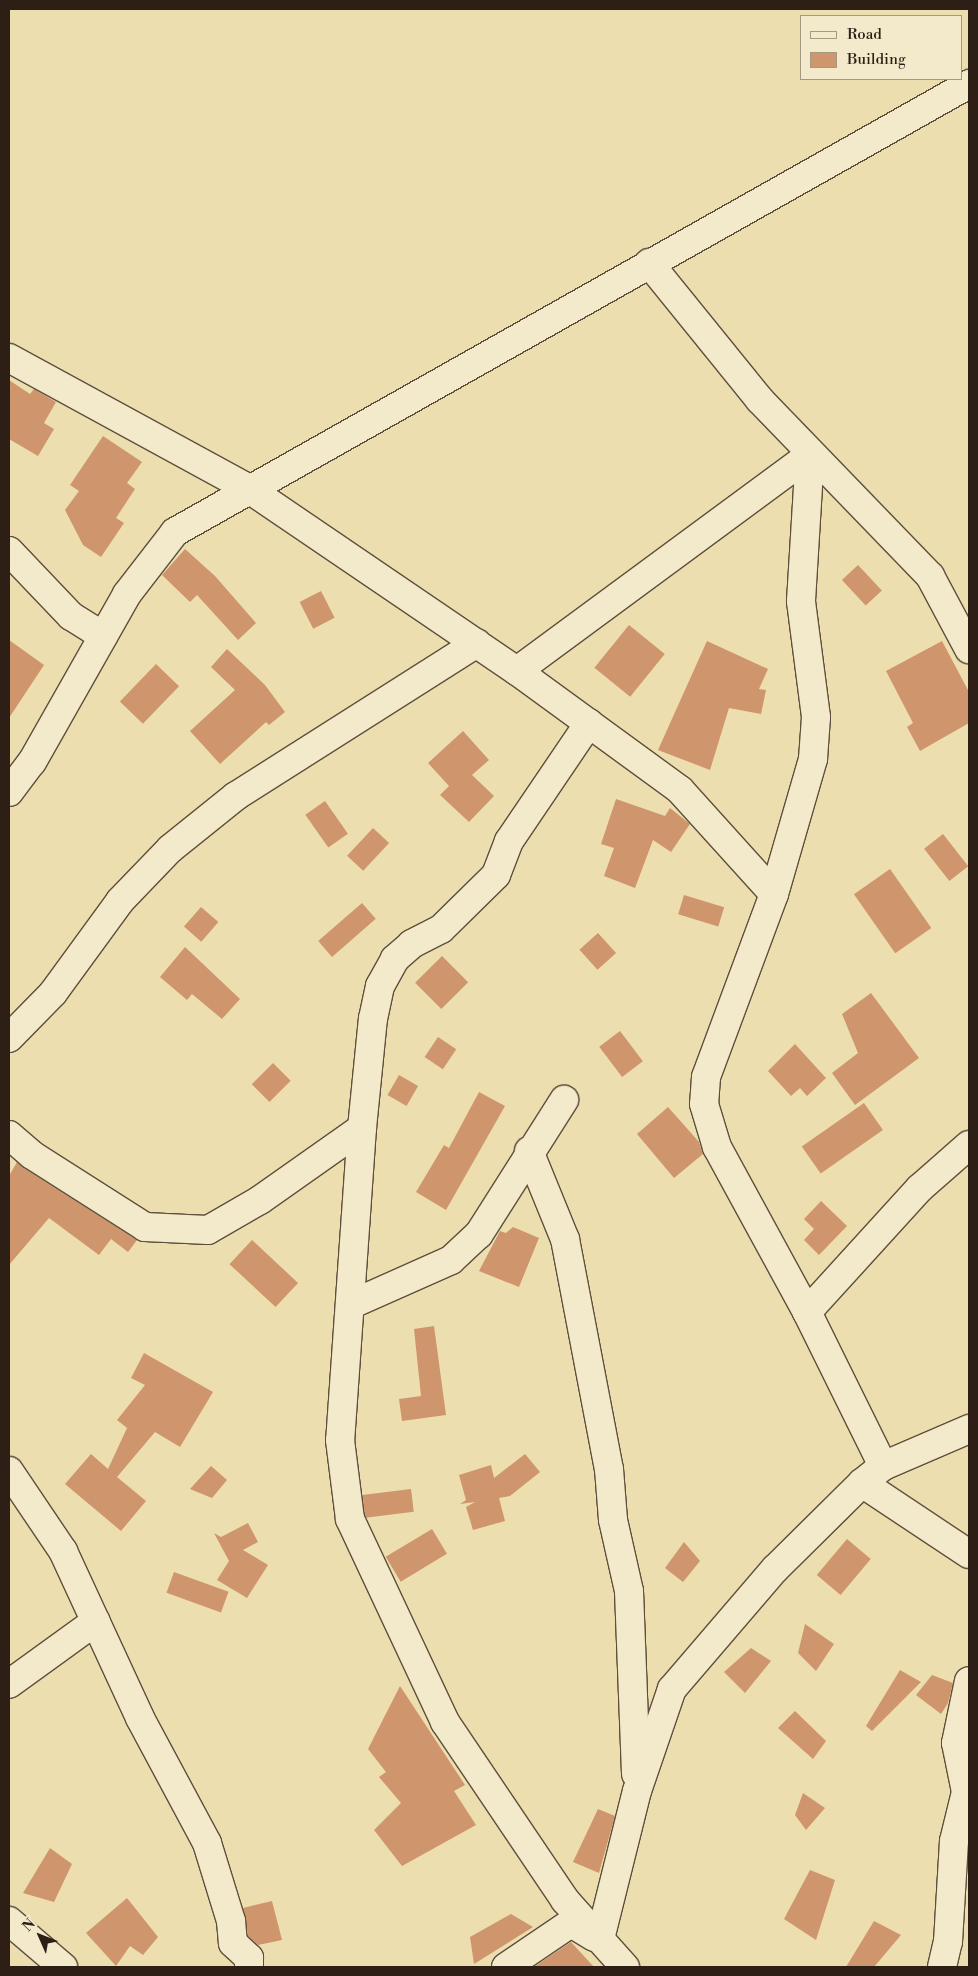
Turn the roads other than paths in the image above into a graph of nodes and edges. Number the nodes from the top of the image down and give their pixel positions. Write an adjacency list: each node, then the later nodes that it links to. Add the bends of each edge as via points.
1 (969, 85): 2 (street)
2 (649, 263): 4 (street, via 760,400); 5 (street)
3 (9, 358): 5 (street)
4 (810, 455): 9 (street, via 930,576); 10 (street); 13 (street, via 801,601 816,716 813,759)
5 (249, 489): 7 (street, via 175,532 127,594); 8 (street)
6 (9, 551): 7 (street, via 71,616)
7 (103, 636): 12 (street, via 32,762)
8 (477, 643): 10 (street); 14 (street, via 236,796 170,850 120,901 53,993)
9 (969, 649)
10 (517, 671): 11 (street)
11 (589, 723): 13 (street, via 680,790); 16 (street, via 510,841 496,875 441,929 412,944 394,959 380,986 373,1018)
12 (9, 792)
13 (774, 894): 21 (street, via 706,1077 704,1104 717,1147)
14 (9, 1038)
15 (564, 1100): 19 (street)
16 (362, 1128): 17 (street, via 260,1200 208,1230 145,1227 32,1155); 20 (street)
17 (9, 1135)
18 (969, 1145): 21 (street, via 920,1188)
19 (529, 1151): 20 (street, via 479,1234 450,1260); 30 (street, via 565,1239 609,1469 613,1520 629,1591)
20 (350, 1305): 33 (street, via 340,1440 350,1519 445,1722 565,1900)
21 (806, 1312): 23 (street)
22 (969, 1429): 23 (street)
23 (883, 1466): 25 (street)
24 (9, 1471): 27 (street, via 64,1551)
25 (862, 1483): 26 (street); 30 (street, via 775,1569 672,1689)
26 (969, 1554)
27 (96, 1621): 29 (street); 36 (street, via 140,1718 207,1843 231,1921 233,1942 249,1958)
28 (969, 1681): 34 (street, via 956,1743 966,1792 954,1841)
29 (9, 1684)
30 (637, 1791): 33 (street)
31 (969, 1919): 34 (street)
32 (9, 1921): 35 (street)
33 (599, 1939): 37 (street, via 571,1923); 38 (street)
34 (945, 1954)
35 (63, 1967)
36 (249, 1967)
37 (506, 1967)
38 (625, 1967)

